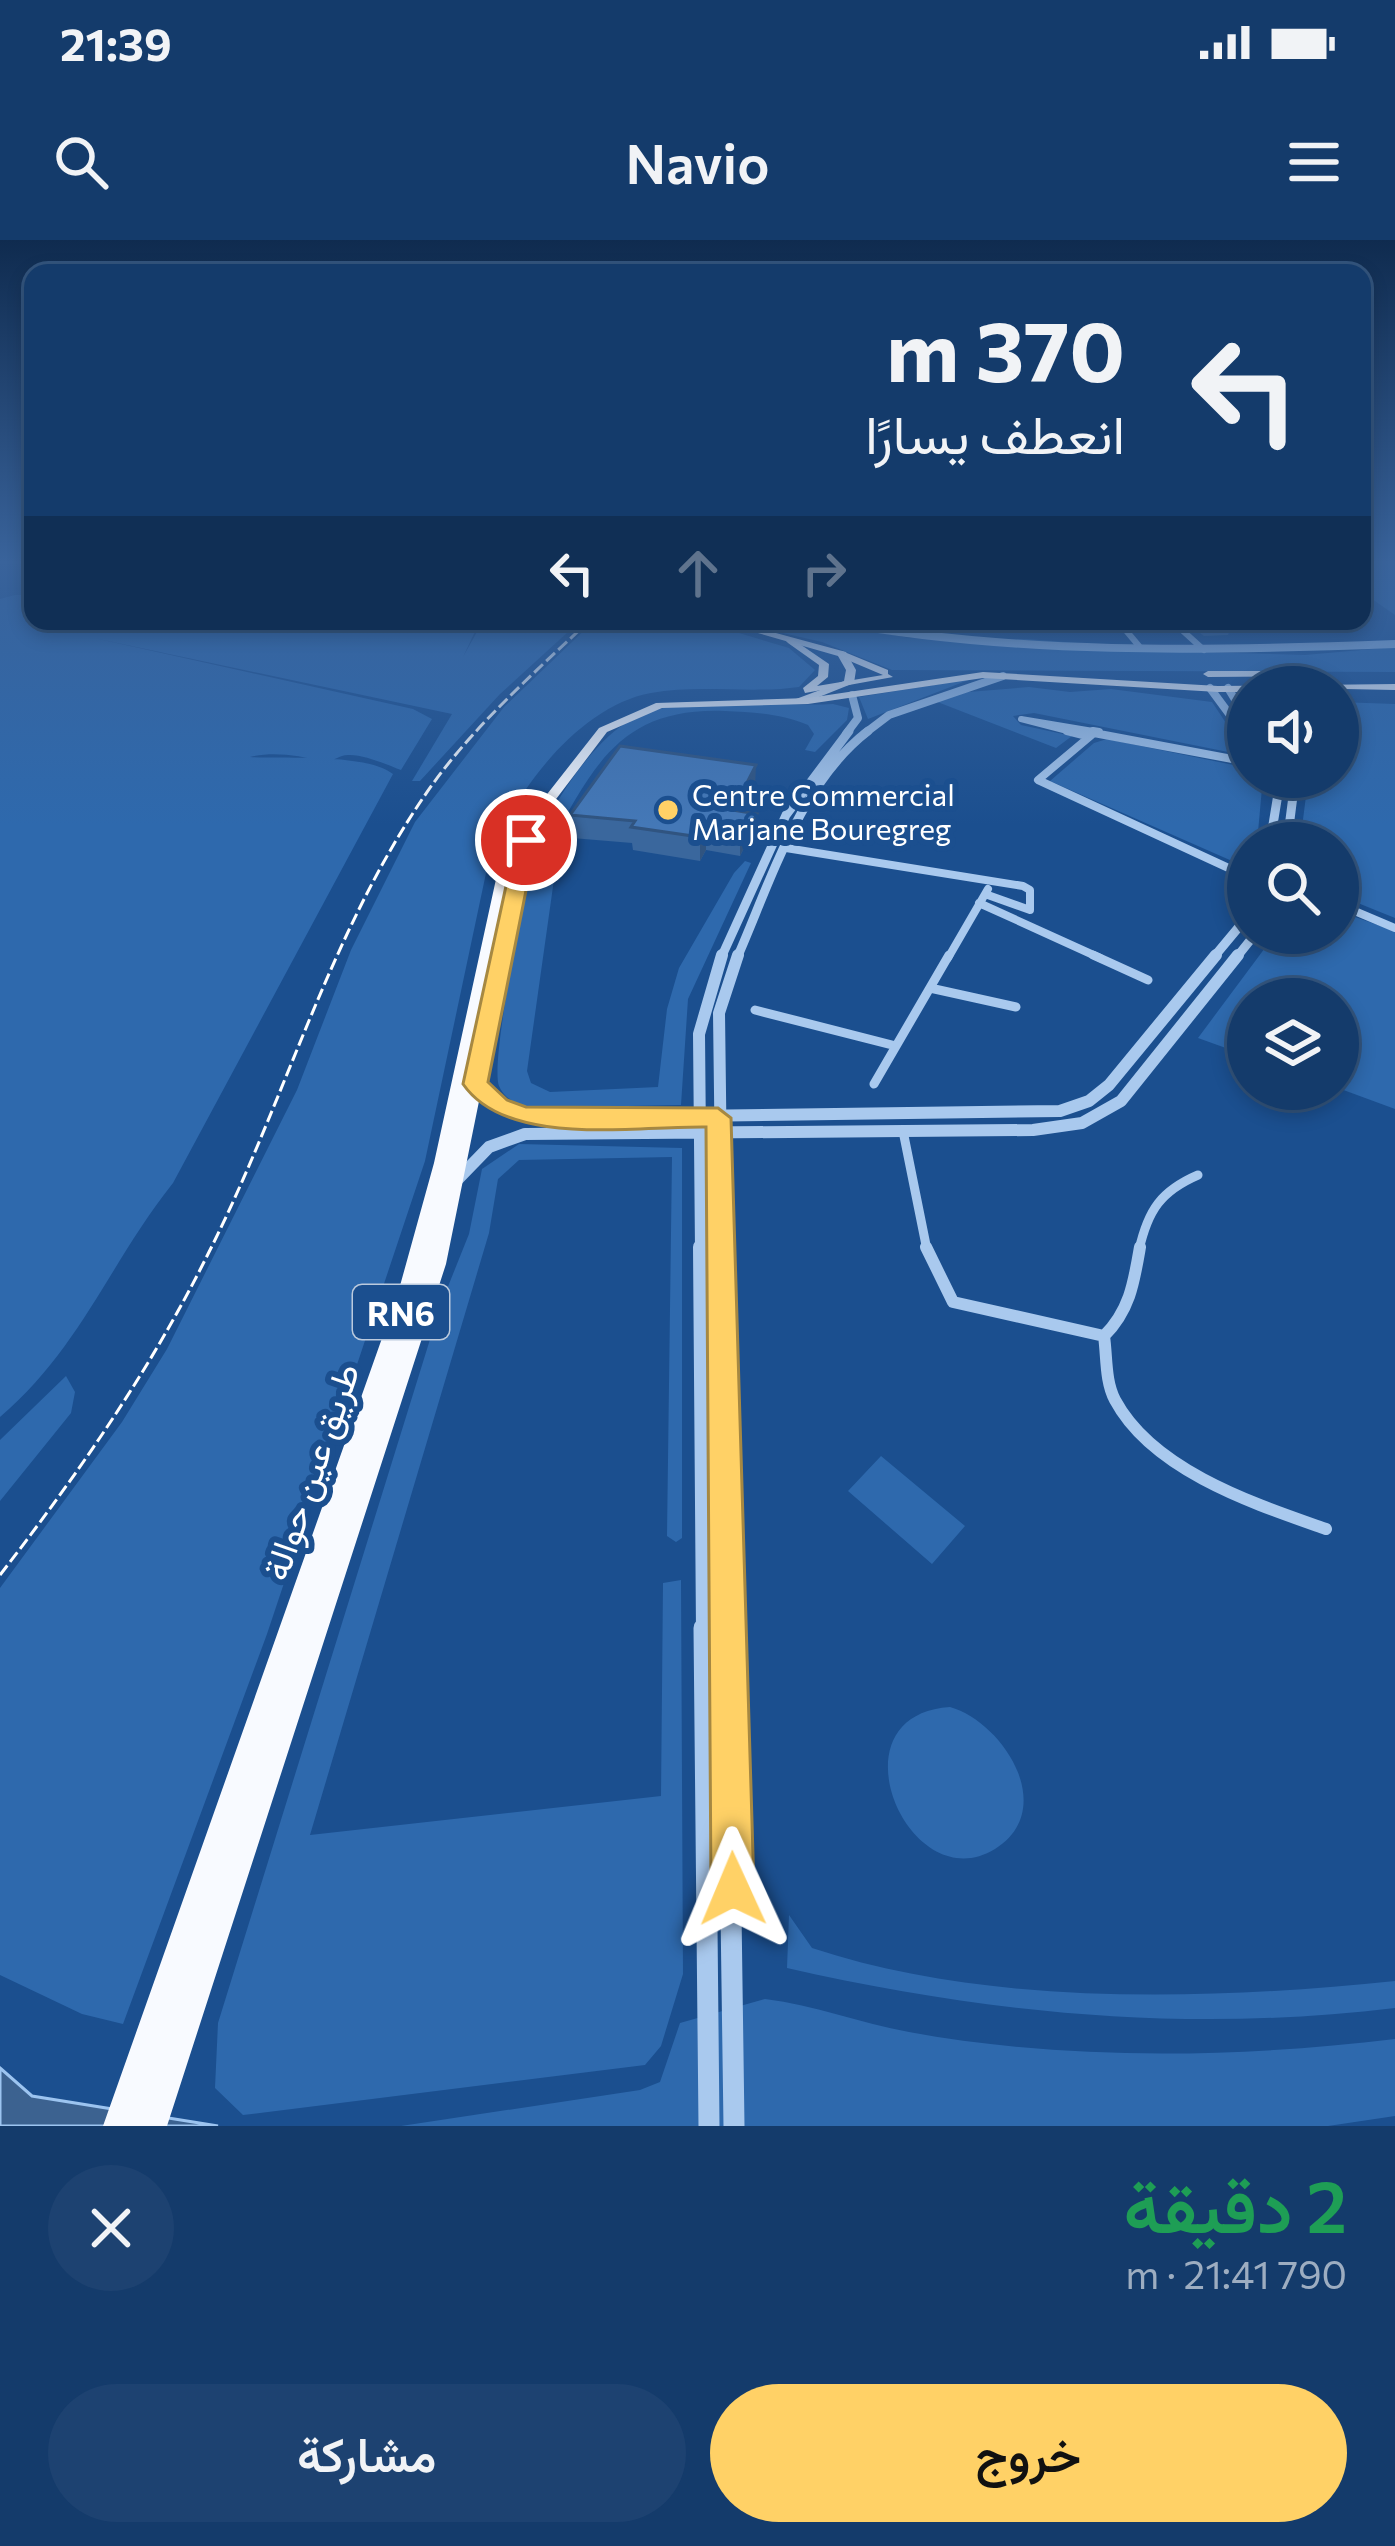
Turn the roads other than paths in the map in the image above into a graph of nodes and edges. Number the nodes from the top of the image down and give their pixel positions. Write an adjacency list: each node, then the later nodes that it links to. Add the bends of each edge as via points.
1 (805, 649): 12 (highway, via 825,668)
2 (811, 649): 10 (main road)
3 (821, 649): 4 (main road)
4 (842, 655): 5 (highway, via 871,669); 10 (main road, via 851,670)
5 (919, 674): 7 (highway, via 990,669); 10 (highway)
6 (1008, 675): 7 (highway); 10 (highway); 20 (street, via 862,731 819,783)
7 (1205, 681): 9 (highway); 11 (highway); 16 (street)
8 (1359, 682): 9 (highway)
9 (1395, 682)
10 (846, 684): 12 (highway, RN6); 13 (highway, RN6); 14 (main road); 15 (street)
11 (1227, 684)
12 (797, 693): 46 (highway, طريق عين حوالة / RN6, via 686,696 640,704 598,724 513,839 408,1294)
13 (816, 700): 14 (highway, RN6); 15 (highway)
14 (784, 702): 35 (highway, طريق عين حوالة / RN6, via 660,705 598,736 526,840)
15 (859, 710): 38 (street, via 791,808 717,964 699,1034)
16 (1227, 711)
17 (1102, 733): 18 (street); 18 (street, via 1021,719); 19 (street)
18 (1087, 736): 21 (street, via 1040,785)
19 (1227, 758)
20 (786, 848): 22 (street); 38 (street, via 723,997)
21 (1227, 868)
22 (992, 881): 23 (street); 23 (street, via 1029,888 1030,910)
23 (982, 898): 28 (street); 29 (street)
24 (1359, 913): 25 (street)
25 (1395, 928)
26 (1227, 941): 32 (street)
27 (1239, 954): 33 (street)
28 (1148, 980)
29 (930, 988): 30 (street); 34 (street)
30 (1016, 1007)
31 (754, 1010): 34 (street)
32 (1155, 1029): 33 (street); 37 (street, via 1100,1094)
33 (1174, 1037): 39 (street, via 1121,1101)
34 (896, 1046): 36 (street)
35 (476, 1084): 38 (street, via 523,1117); 42 (highway, طريق عين حوالة / RN6)
36 (874, 1084)
37 (1060, 1112): 38 (street); 39 (street)
38 (709, 1125): 40 (street); 42 (street, via 520,1135 489,1147); 45 (street)
39 (1072, 1126): 40 (street)
40 (903, 1131): 43 (street, via 927,1250 953,1302)
41 (1198, 1175): 43 (street, via 1153,1202 1128,1306 1120,1326)
42 (457, 1180): 46 (highway, طريق عين حوالة / RN6, via 427,1294)
43 (1104, 1336): 44 (street, via 1114,1399 1135,1427 1234,1497)
44 (1326, 1529)
45 (722, 1935): 49 (street); 50 (street)
46 (180, 2000): 47 (highway, RN6); 48 (highway, RN6)
47 (119, 2126)
48 (152, 2126)
49 (709, 2126)
50 (734, 2126)

